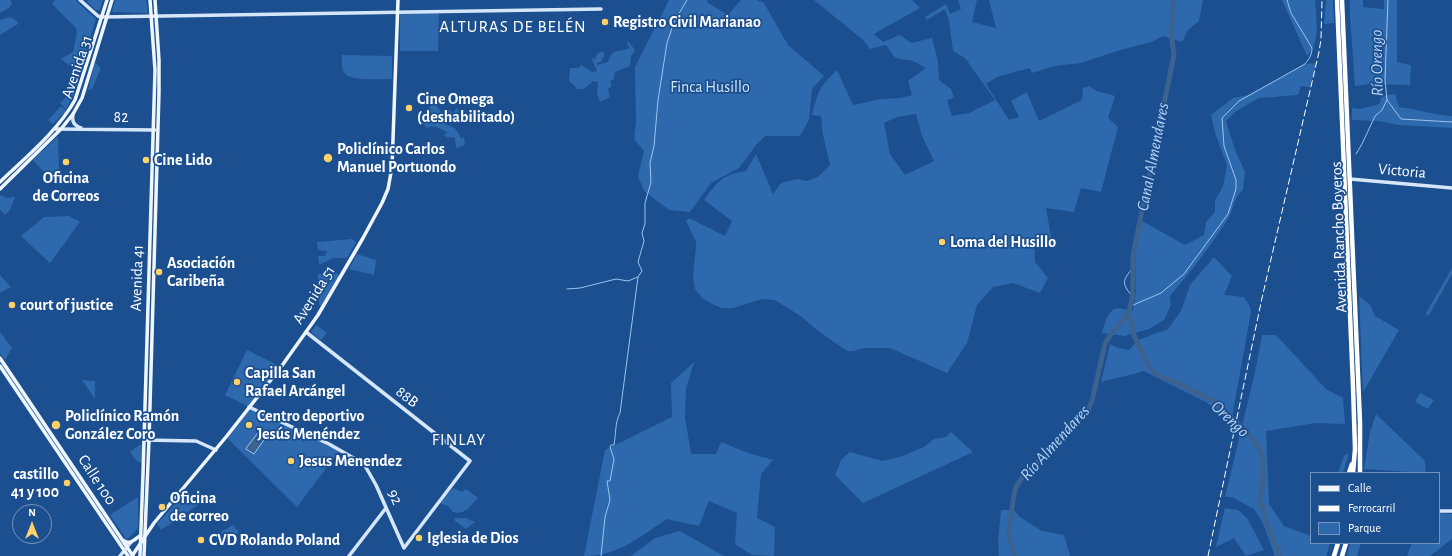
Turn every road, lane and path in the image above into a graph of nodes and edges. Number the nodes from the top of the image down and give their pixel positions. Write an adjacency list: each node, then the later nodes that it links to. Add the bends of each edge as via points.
1 (80, 0): 13 (street)
2 (107, 0): 13 (main road, Avenida 31)
3 (112, 0): 14 (main road, Avenida 31)
4 (150, 0): 11 (main road, Avenida 41)
5 (155, 0): 12 (main road, Avenida 41)
6 (398, 0): 10 (main road, Avenida 51)
7 (1337, 0): 30 (highway, Avenida Rancho Boyeros)
8 (1342, 0): 20 (highway, Avenida Rancho Boyeros)
9 (601, 9): 10 (street)
10 (397, 12): 12 (street); 24 (main road, Avenida 51, via 393,155 388,189 334,290)
11 (151, 16): 12 (street); 14 (street); 19 (main road, Avenida 41)
12 (156, 16): 19 (main road, Avenida 41, via 159,60)
13 (101, 17): 14 (street); 16 (main road, Avenida 31, via 75,100)
14 (105, 18): 15 (main road, Avenida 31, via 82,98)
15 (73, 114): 17 (street, via 75,126); 18 (main road, Avenida 31)
16 (55, 129): 18 (street, 82); 21 (main road)
17 (84, 129): 18 (street, 82); 19 (street, 82)
18 (61, 130): 23 (main road, Avenida 31)
19 (156, 130): 28 (main road, Avenida 41); 29 (main road, Avenida 41)
20 (1350, 179): 22 (street, Victoria); 34 (highway, Avenida Rancho Boyeros)
21 (0, 182)
22 (1452, 188)
23 (0, 189)
24 (306, 332): 27 (main road, Avenida 51); 48 (street, 88B, via 470,461)
25 (0, 358): 43 (main road, Calle 100)
26 (0, 366): 49 (main road, Calle 100)
27 (249, 407): 31 (main road, Avenida 51); 35 (street, 92, via 329,444 364,464)
28 (144, 440): 29 (street); 40 (main road, Avenida 41)
29 (149, 440): 31 (street, via 196,441); 38 (main road, Avenida 41)
30 (1355, 449): 32 (highway); 33 (highway, Avenida Rancho Boyeros)
31 (216, 450): 39 (main road, Avenida 51)
32 (1349, 472)
33 (1353, 472)
34 (1360, 472)
35 (386, 508): 48 (street, 92); 54 (street)
36 (1440, 510): 37 (street)
37 (1452, 512)
38 (146, 517): 39 (main road, via 148,522); 41 (main road, Avenida 41)
39 (154, 523): 41 (main road, Avenida 51)
40 (140, 525): 42 (main road, Avenida 41); 44 (main road)
41 (145, 534): 42 (main road); 45 (main road, Avenida 51); 53 (main road, Avenida 41)
42 (140, 536): 44 (main road); 45 (main road, Avenida 41)
43 (122, 540): 44 (main road); 49 (main road, Calle 100)
44 (132, 542): 49 (street)
45 (140, 544): 51 (main road, Avenida 51); 52 (main road, Avenida 41)
46 (1338, 544): 55 (highway)
47 (1346, 544): 56 (highway)
48 (404, 548)
49 (126, 549): 50 (street); 51 (main road, Calle 100)
50 (120, 556)
51 (131, 556)
52 (140, 556)
53 (144, 556)
54 (349, 556)
55 (1334, 556)
56 (1342, 556)

